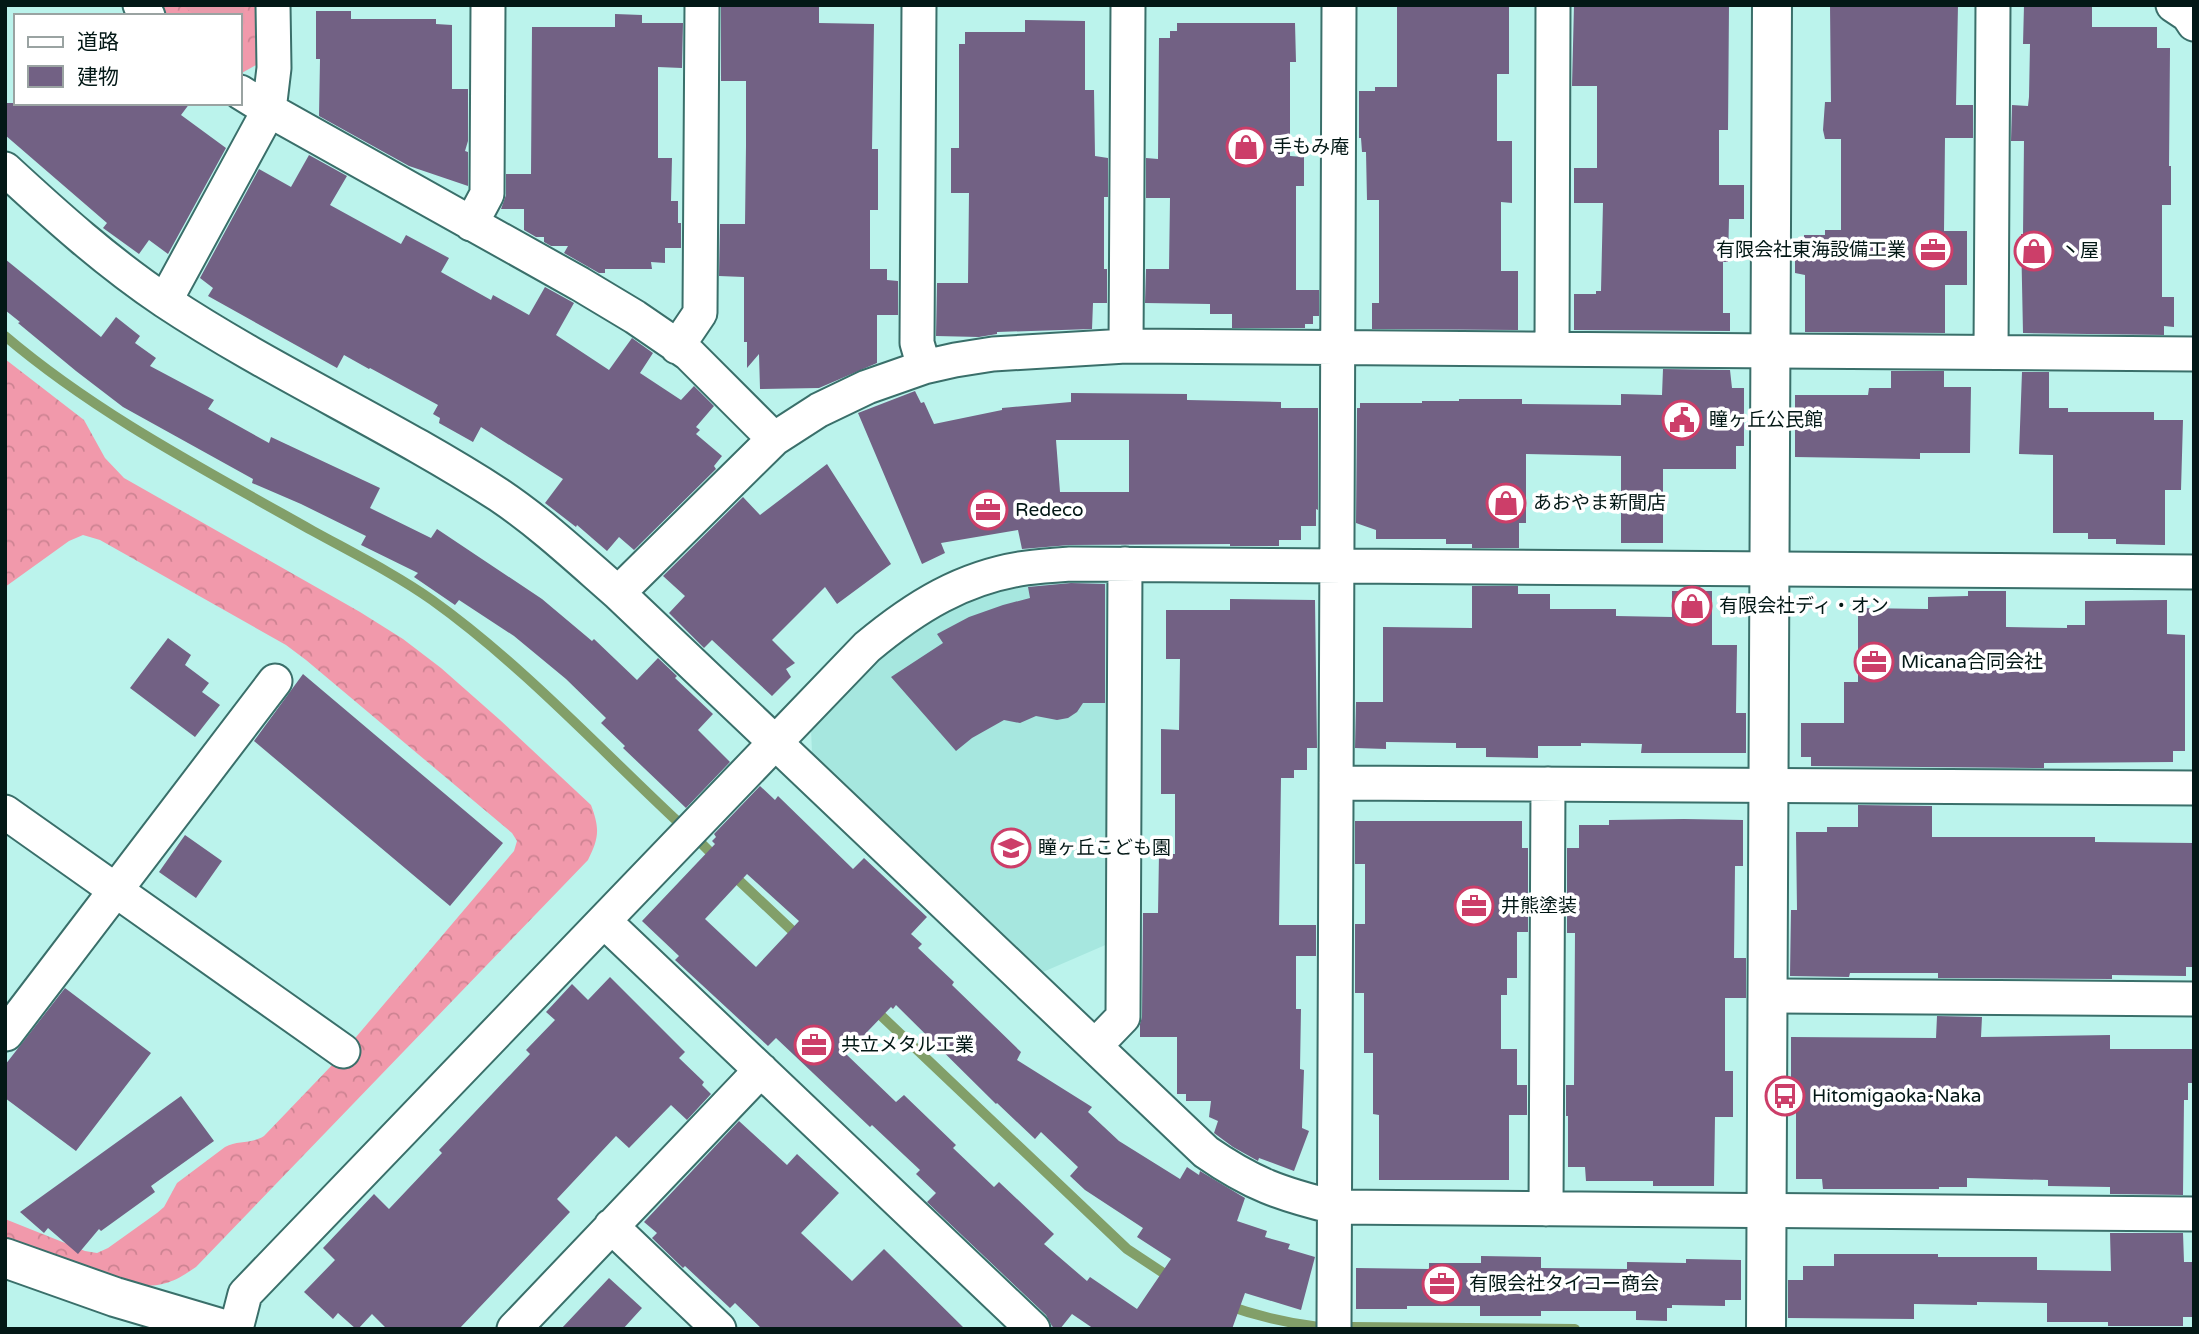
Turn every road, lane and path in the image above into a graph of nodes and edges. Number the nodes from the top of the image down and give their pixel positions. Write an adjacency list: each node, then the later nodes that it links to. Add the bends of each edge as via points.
1 (274, 5): 13 (street)
2 (488, 5): 15 (street, via 487,194)
3 (702, 5): 17 (street, via 700,313)
4 (919, 5): 24 (street, via 917,343)
5 (1128, 5): 18 (street)
6 (1339, 5): 19 (street)
7 (1553, 5): 20 (street)
8 (1772, 5): 21 (street)
9 (1993, 5): 22 (street)
10 (2173, 5): 11 (street)
11 (2194, 24)
12 (242, 93): 13 (street)
13 (269, 110): 15 (street); 16 (street)
14 (5, 169): 16 (street, via 105,257)
15 (471, 224): 17 (street, via 591,290)
16 (165, 301): 30 (street, via 501,497)
17 (677, 346): 25 (street)
18 (1126, 346): 19 (street); 24 (street, via 993,354)
19 (1338, 348): 20 (street); 27 (street)
20 (1552, 349): 21 (street)
21 (1771, 351): 22 (street); 28 (street)
22 (1991, 352): 23 (street)
23 (2194, 354)
24 (924, 368): 25 (street, via 867,387)
25 (774, 439): 30 (street)
26 (1125, 564): 27 (street); 32 (street, via 1025,568 940,595 867,647); 43 (street, via 1123,1017)
27 (1337, 565): 28 (street); 33 (street)
28 (1770, 569): 29 (street); 35 (street)
29 (2194, 572)
30 (618, 593): 32 (street)
31 (275, 681): 38 (street)
32 (775, 743): 39 (street); 43 (street)
33 (1336, 783): 34 (street); 46 (street)
34 (1548, 784): 35 (street); 47 (street)
35 (1769, 785): 36 (street); 40 (street)
36 (2194, 788)
37 (5, 812): 38 (street)
38 (116, 890): 42 (street); 44 (street)
39 (604, 921): 45 (street); 53 (street, via 245,1294)
40 (1768, 996): 41 (street); 48 (street)
41 (2194, 999)
42 (6, 1034)
43 (1095, 1046): 46 (street, via 1206,1152 1233,1171 1272,1190)
44 (343, 1051)
45 (761, 1070): 50 (street); 56 (street)
46 (1334, 1207): 47 (street); 57 (street)
47 (1546, 1209): 48 (street)
48 (1767, 1210): 49 (street); 58 (street)
49 (2194, 1213)
50 (611, 1226): 54 (street); 55 (street)
51 (5, 1258): 52 (street)
52 (223, 1329)
53 (236, 1329)
54 (513, 1329)
55 (719, 1329)
56 (1033, 1329)
57 (1334, 1329)
58 (1766, 1329)

